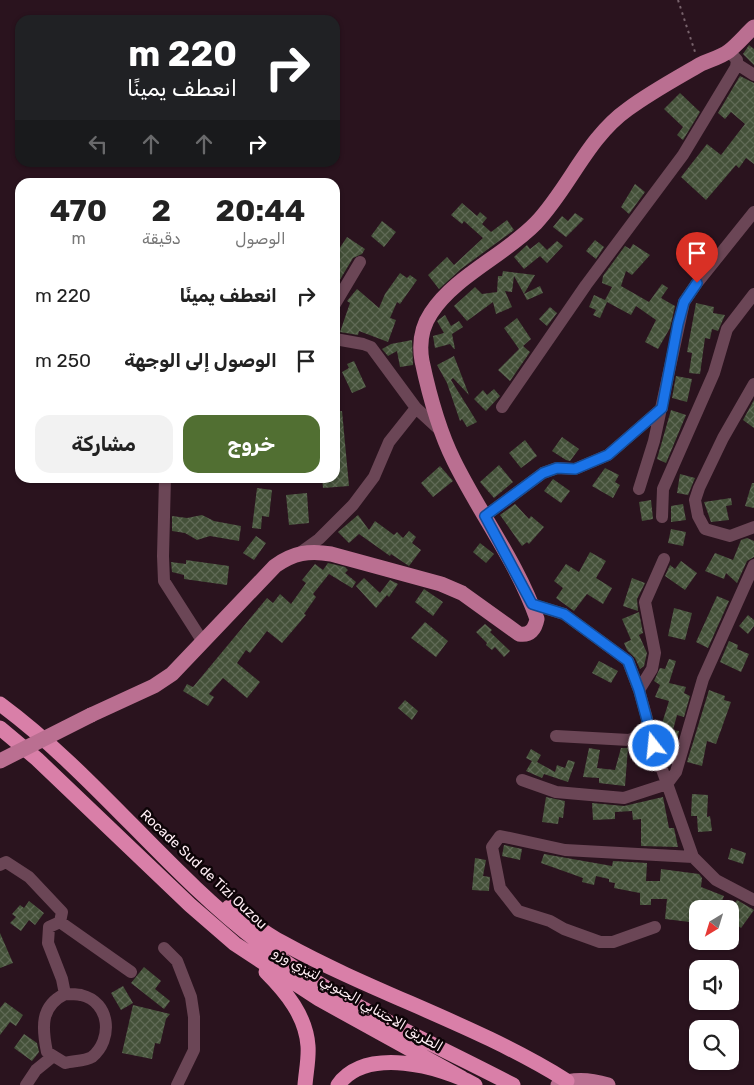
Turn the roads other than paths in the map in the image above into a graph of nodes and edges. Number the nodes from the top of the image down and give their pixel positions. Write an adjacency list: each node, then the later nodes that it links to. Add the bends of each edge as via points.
1 (754, 27): 2 (main road)
2 (733, 57): 3 (street); 10 (street, via 683,155 586,285); 13 (main road, via 701,64 628,108 596,140 537,222 446,294 431,313 420,342)
3 (754, 75)
4 (754, 212): 12 (street, via 684,302)
5 (360, 262): 7 (street)
6 (754, 294): 17 (street, via 727,329 714,373 663,489)
7 (340, 296)
8 (340, 340): 11 (street, via 371,348)
9 (754, 384): 18 (street, via 723,438 695,500 705,529 730,536)
10 (502, 407)
11 (416, 408): 13 (street); 19 (street, via 390,442 374,477 353,505)
12 (662, 408): 15 (street); 16 (street, via 608,455 575,469 557,468 543,473)
13 (442, 431): 16 (main road, via 453,461)
14 (165, 483): 23 (street, via 164,581)
15 (639, 489)
16 (485, 516): 22 (main road)
17 (662, 517)
18 (754, 527)
19 (301, 552): 22 (main road, via 331,554 441,584 476,601 519,634 531,632 536,625); 23 (main road, via 275,566)
20 (664, 559): 24 (street, via 645,602 655,653 652,669)
21 (754, 565): 31 (street, via 703,679 676,772)
22 (532, 604): 24 (street, via 564,614 628,661)
23 (203, 642): 29 (main road, bridge, via 172,674 154,686)
24 (639, 690): 27 (street)
25 (0, 704): 34 (highway, Rocade Sud de Tizi Ouzou, via 58,751)
26 (0, 728): 38 (highway, الطريق الاجتنابي الجنوبي لتيزي وزو)
27 (650, 732): 28 (street, via 629,740); 31 (street)
28 (556, 736)
29 (0, 761)
30 (522, 780): 31 (street, via 556,792 624,798)
31 (667, 784): 32 (street)
32 (694, 857): 35 (street, via 716,880); 37 (street, via 565,850 500,836 492,847 500,888 518,911 600,942 614,942)
33 (0, 865): 36 (street, via 6,862 30,877 62,912)
34 (186, 877): 44 (highway, via 282,943 520,1052); 49 (highway, Rocade Sud de Tizi Ouzou, via 249,935 298,969 374,1013)
35 (754, 900)
36 (60, 922): 40 (street); 41 (street, via 49,926 48,943)
37 (656, 927)
38 (235, 944): 43 (highway, الطريق الاجتنابي الجنوبي لتيزي وزو, via 319,999); 47 (highway, via 277,983 300,1017 308,1047)
39 (164, 948): 46 (street, via 177,961 191,997 194,1018 194,1050)
40 (131, 972)
41 (65, 994): 42 (street, via 54,999 43,1026); 42 (street, via 83,995 98,1005 107,1019 106,1040 91,1058 65,1063)
42 (52, 1057): 45 (street, via 36,1070)
43 (468, 1081): 48 (highway, via 402,1062 375,1064 353,1072)
44 (562, 1083): 50 (main road, via 594,1080)
45 (26, 1085)
46 (177, 1085)
47 (305, 1085)
48 (338, 1085)
49 (513, 1085)
50 (608, 1085)

